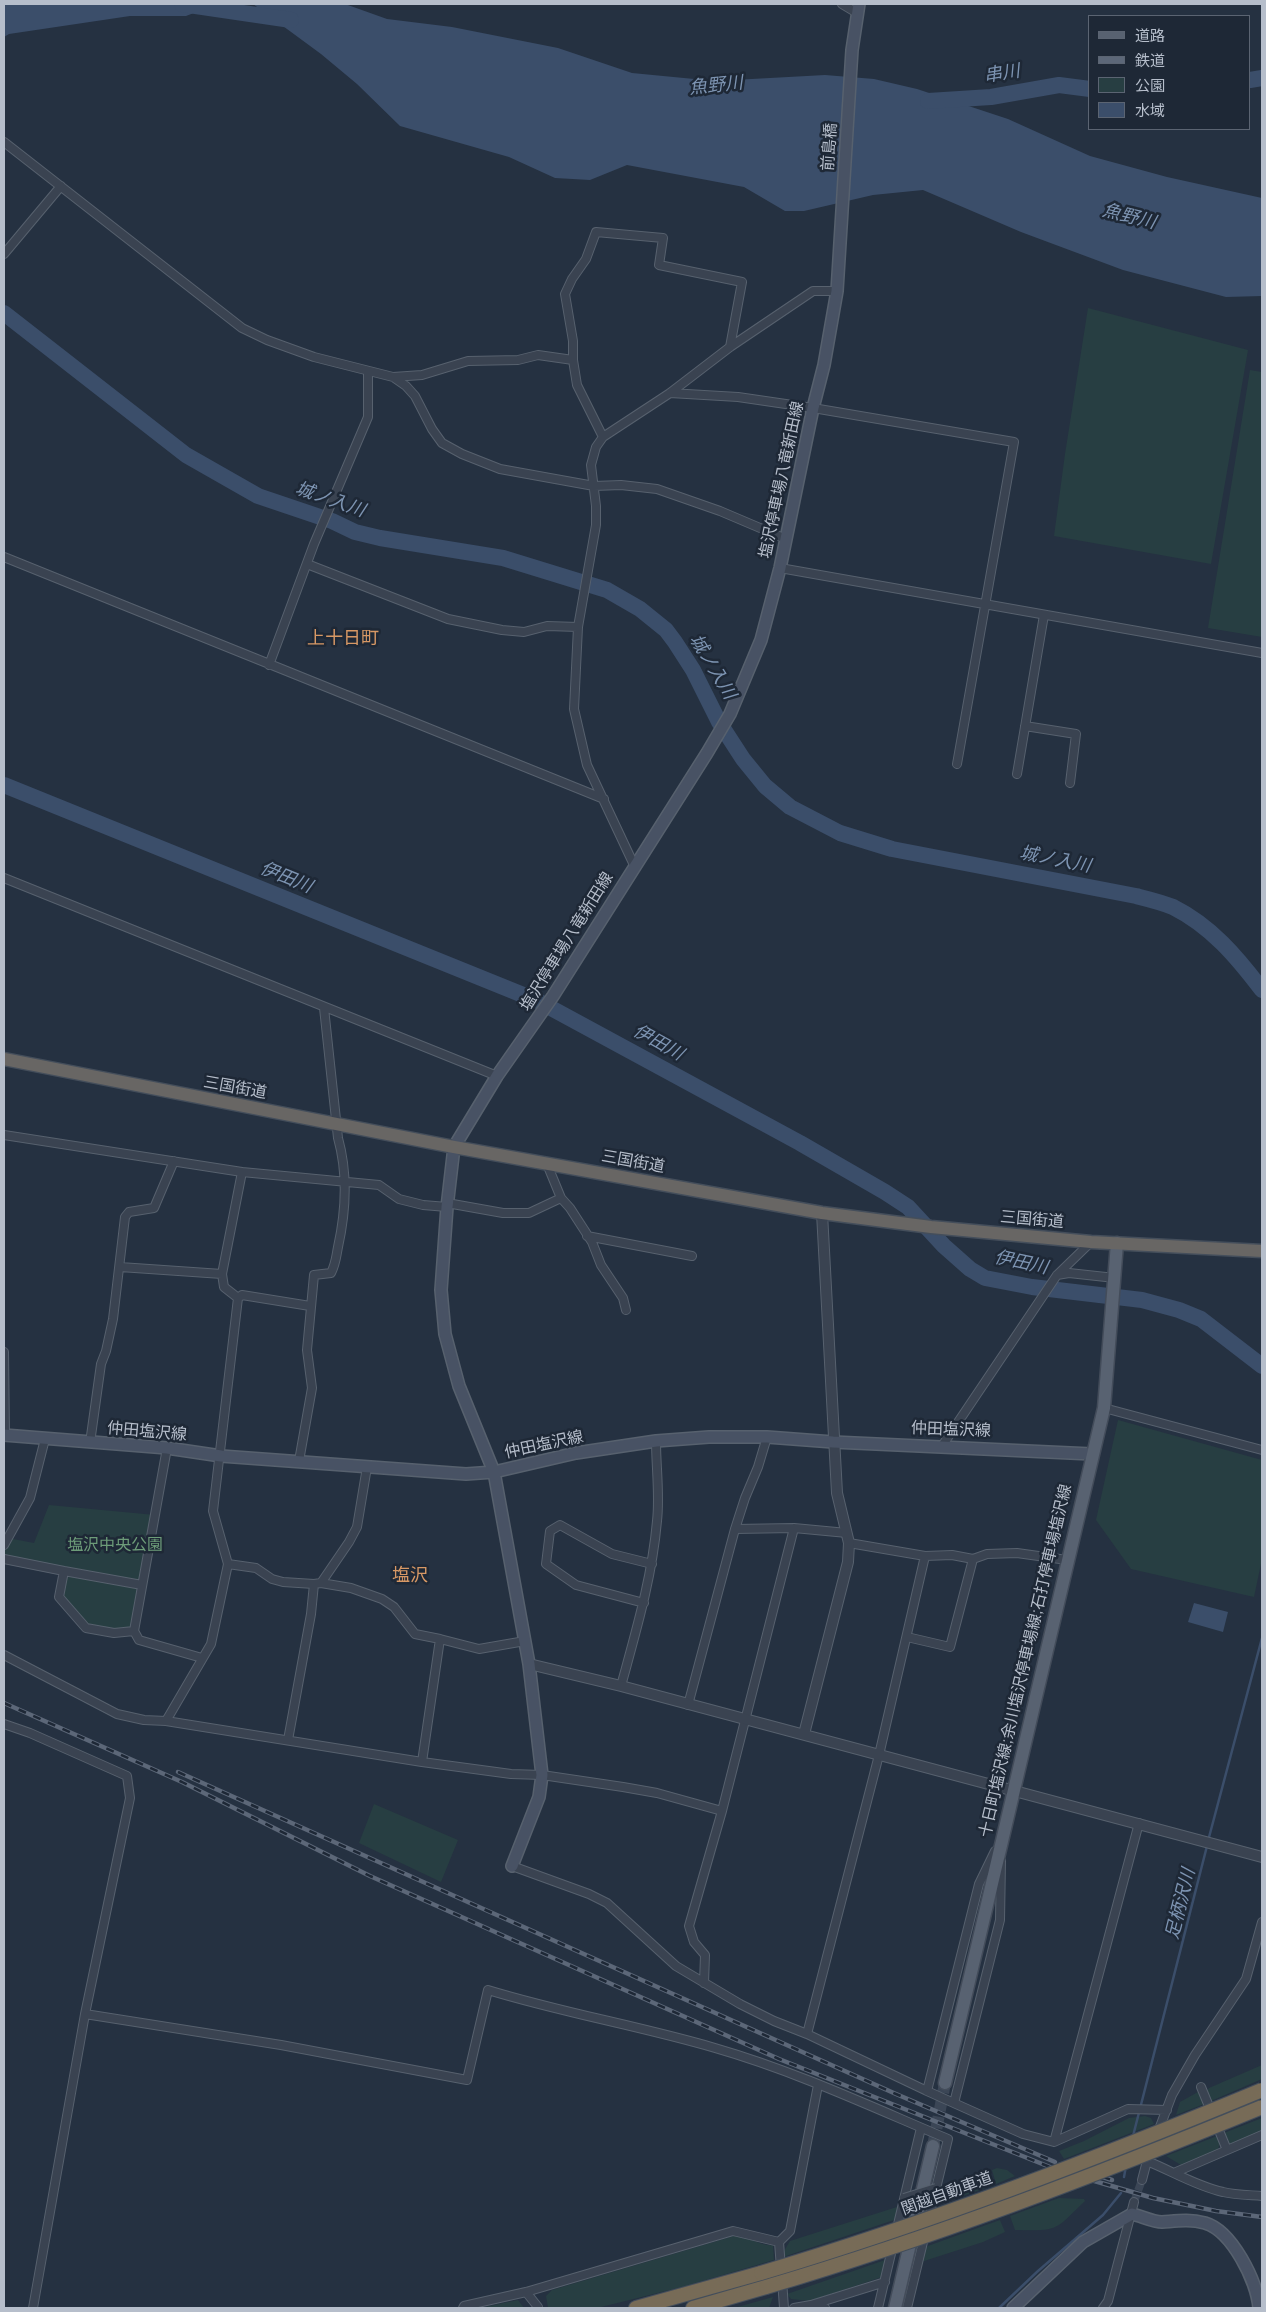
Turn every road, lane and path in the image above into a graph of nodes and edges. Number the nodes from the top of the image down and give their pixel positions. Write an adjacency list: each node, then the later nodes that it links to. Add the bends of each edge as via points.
1 (842, 4): 2 (street)
2 (858, 8): 5 (main road, 前島橋, via 852,50)
3 (4, 142): 4 (street)
4 (61, 186): 6 (street); 10 (street, via 242,328 314,357)
5 (839, 246): 7 (main road, 塩沢停車場八竜新田線)
6 (4, 254)
7 (837, 291): 8 (street, via 813,292); 13 (main road, 塩沢停車場八竜新田線)
8 (730, 347): 9 (street, via 742,282 659,265 663,238 596,232 586,259 565,294); 12 (street)
9 (573, 360): 11 (street, via 538,355 518,360 468,361 422,376); 14 (street, via 577,385)
10 (368, 370): 11 (street); 18 (street, via 368,417)
11 (393, 377): 15 (street, via 415,396 442,443 500,469)
12 (670, 393): 13 (street, via 738,397); 14 (street)
13 (813, 408): 16 (main road, 塩沢停車場八竜新田線); 20 (street, via 1014,442)
14 (603, 438): 15 (street, via 596,447 591,465)
15 (594, 486): 16 (street, via 657,489); 22 (street, via 596,526)
16 (786, 539): 19 (main road, 塩沢停車場八竜新田線)
17 (4, 557): 24 (street)
18 (307, 564): 22 (street, via 448,619 524,632 547,626); 24 (street)
19 (780, 568): 20 (street); 30 (main road, 塩沢停車場八竜新田線, via 761,640 730,714)
20 (986, 603): 21 (street); 26 (street)
21 (1044, 615): 23 (street); 25 (street)
22 (578, 627): 29 (street, via 574,709 587,765)
23 (1262, 653)
24 (269, 665): 29 (street)
25 (1025, 726): 27 (street); 28 (street, via 1076,734)
26 (957, 764)
27 (1017, 774)
28 (1070, 783)
29 (604, 799): 30 (street)
30 (634, 865): 34 (main road, 塩沢停車場八竜新田線, via 553,996)
31 (4, 878): 32 (street)
32 (324, 1008): 34 (street); 35 (street)
33 (4, 1059): 35 (highway, 三国街道)
34 (497, 1076): 37 (main road, 塩沢停車場八竜新田線)
35 (337, 1123): 37 (highway, 三国街道); 41 (street)
36 (4, 1135): 38 (street)
37 (454, 1147): 39 (highway, 三国街道); 43 (main road)
38 (174, 1161): 40 (street); 50 (street, via 154,1208 129,1212 125,1218)
39 (547, 1164): 42 (street); 44 (highway, 三国街道)
40 (242, 1172): 41 (street); 51 (street)
41 (344, 1183): 43 (street, via 379,1184 399,1199 423,1205); 55 (street, via 345,1217 337,1261 331,1273 314,1275)
42 (561, 1198): 43 (street, via 529,1213 503,1213); 45 (street)
43 (447, 1205): 72 (main road, via 441,1290 445,1334 460,1386)
44 (822, 1213): 46 (highway, 三国街道, via 931,1228); 63 (street)
45 (587, 1236): 49 (street); 56 (street, via 623,1298)
46 (1091, 1242): 47 (highway, 三国街道); 52 (street)
47 (1117, 1243): 48 (highway, 三国街道); 53 (main road, 十日町塩沢線;余川塩沢停車場線;石打停車場塩沢線)
48 (1262, 1252)
49 (692, 1256)
50 (120, 1267): 51 (street); 64 (street, via 101,1364)
51 (222, 1274): 54 (street, via 224,1287)
52 (1057, 1276): 53 (street, via 1069,1273); 65 (street)
53 (1115, 1278): 58 (main road, 十日町塩沢線;余川塩沢停車場線;石打停車場塩沢線)
54 (238, 1298): 55 (street, via 242,1295); 69 (street)
55 (310, 1306): 70 (street, via 307,1350 312,1388)
56 (626, 1310)
57 (4, 1352): 59 (street)
58 (1104, 1408): 67 (street); 68 (main road, 十日町塩沢線;余川塩沢停車場線;石打停車場塩沢線)
59 (5, 1435): 61 (main road, 仲田塩沢線)
60 (767, 1437): 62 (main road, 仲田塩沢線); 63 (main road, 仲田塩沢線); 74 (street)
61 (45, 1438): 64 (main road, 仲田塩沢線); 76 (street, via 30,1498)
62 (656, 1441): 72 (main road, 仲田塩沢線, via 576,1453); 82 (street, via 658,1519)
63 (833, 1442): 65 (main road, 仲田塩沢線); 75 (street, via 837,1494)
64 (90, 1444): 66 (main road, 仲田塩沢線)
65 (942, 1446): 68 (main road, 仲田塩沢線)
66 (167, 1448): 69 (main road, 仲田塩沢線); 85 (street)
67 (1262, 1450)
68 (1092, 1454): 80 (main road, 十日町塩沢線;余川塩沢停車場線;石打停車場塩沢線)
69 (221, 1456): 70 (main road, 仲田塩沢線); 81 (street, via 213,1511)
70 (299, 1461): 71 (main road, 仲田塩沢線)
71 (367, 1467): 72 (main road, 仲田塩沢線, via 466,1474); 84 (street, via 356,1527 349,1542)
72 (494, 1472): 90 (main road)
73 (794, 1528): 74 (street); 75 (street); 96 (street)
74 (735, 1529): 95 (street)
75 (848, 1538): 77 (street); 99 (street, via 848,1562)
76 (4, 1545)
77 (925, 1556): 79 (street, via 952,1555); 88 (street)
78 (4, 1559): 83 (street)
79 (973, 1559): 80 (street, via 987,1554 1018,1553); 88 (street, via 950,1647)
80 (1067, 1560): 104 (main road, 十日町塩沢線;余川塩沢停車場線;石打停車場塩沢線)
81 (228, 1564): 84 (street, via 256,1568 283,1582); 92 (street, via 211,1644)
82 (652, 1564): 86 (street); 86 (street, via 612,1554 560,1525 550,1531 546,1564 576,1585)
83 (64, 1571): 85 (street); 87 (street, via 59,1597 86,1628 114,1633)
84 (318, 1583): 89 (street, via 351,1588 382,1600 394,1607 415,1634); 100 (street)
85 (142, 1585): 87 (street)
86 (644, 1603): 94 (street)
87 (134, 1631): 92 (street, via 139,1640)
88 (907, 1637): 101 (street)
89 (440, 1639): 90 (street, via 479,1649); 102 (street)
90 (525, 1641): 93 (main road)
91 (4, 1655): 97 (street, via 117,1714)
92 (202, 1658): 97 (street)
93 (529, 1664): 94 (street); 103 (main road)
94 (620, 1686): 95 (street)
95 (688, 1704): 96 (street)
96 (746, 1720): 99 (street); 105 (street)
97 (166, 1721): 100 (street)
98 (4, 1724): 112 (street, via 127,1776 130,1798)
99 (804, 1734): 101 (street)
100 (288, 1740): 102 (street)
101 (879, 1754): 104 (street); 113 (street)
102 (422, 1762): 103 (street)
103 (542, 1775): 105 (street, via 657,1793); 109 (main road, via 539,1797)
104 (1013, 1790): 106 (street); 107 (main road, 十日町塩沢線;余川塩沢停車場線;石打停車場塩沢線)
105 (722, 1811): 111 (street, via 689,1926 694,1942 705,1955)
106 (1139, 1822): 108 (street); 124 (street)
107 (1001, 1840): 114 (main road, 十日町塩沢線;余川塩沢停車場線;石打停車場塩沢線); 118 (street, via 979,1884); 119 (street, via 1000,1920)
108 (1262, 1857)
109 (512, 1866): 111 (street, via 608,1904 661,1954)
110 (1262, 1922): 121 (street, via 1246,1980 1195,2055)
111 (704, 1983): 113 (street, via 774,2022)
112 (85, 2014): 115 (street, via 281,2045 467,2080 488,1990 716,2048); 139 (street)
113 (807, 2034): 118 (street)
114 (945, 2083)
115 (818, 2085): 122 (street); 134 (street, via 790,2231)
116 (1201, 2087): 126 (street)
117 (1262, 2090): 141 (highway, 関越自動車道, bridge, via 923,2222)
118 (927, 2091): 119 (street)
119 (954, 2103): 124 (street, via 1023,2134)
120 (1262, 2107): 142 (highway, 関越自動車道, bridge, via 983,2216 843,2264)
121 (1167, 2110): 124 (street, via 1131,2109); 127 (street)
122 (921, 2128): 130 (street, via 948,2139); 132 (street)
123 (1262, 2135): 126 (street)
124 (1054, 2142)
125 (933, 2146): 147 (main road)
126 (1226, 2150): 128 (street)
127 (1147, 2161): 128 (street); 129 (street)
128 (1176, 2172): 131 (street, via 1196,2184 1224,2193)
129 (1142, 2180)
130 (936, 2188): 132 (street, bridge); 148 (street)
131 (1262, 2196)
132 (904, 2198): 135 (street)
133 (1133, 2208): 149 (main road, via 1083,2242); 150 (street, via 1108,2301); 151 (main road, via 1160,2222 1184,2219 1218,2230 1251,2275)
134 (779, 2242): 136 (street, via 733,2231); 143 (street)
135 (885, 2282): 137 (street); 146 (street)
136 (526, 2292): 138 (street); 140 (street)
137 (811, 2305): 144 (street); 145 (street)
138 (538, 2307)
139 (33, 2308)
140 (463, 2308)
141 (636, 2308)
142 (693, 2308)
143 (784, 2308)
144 (794, 2308)
145 (825, 2308)
146 (878, 2308)
147 (895, 2308)
148 (907, 2308)
149 (1013, 2308)
150 (1103, 2308)
151 (1259, 2308)

